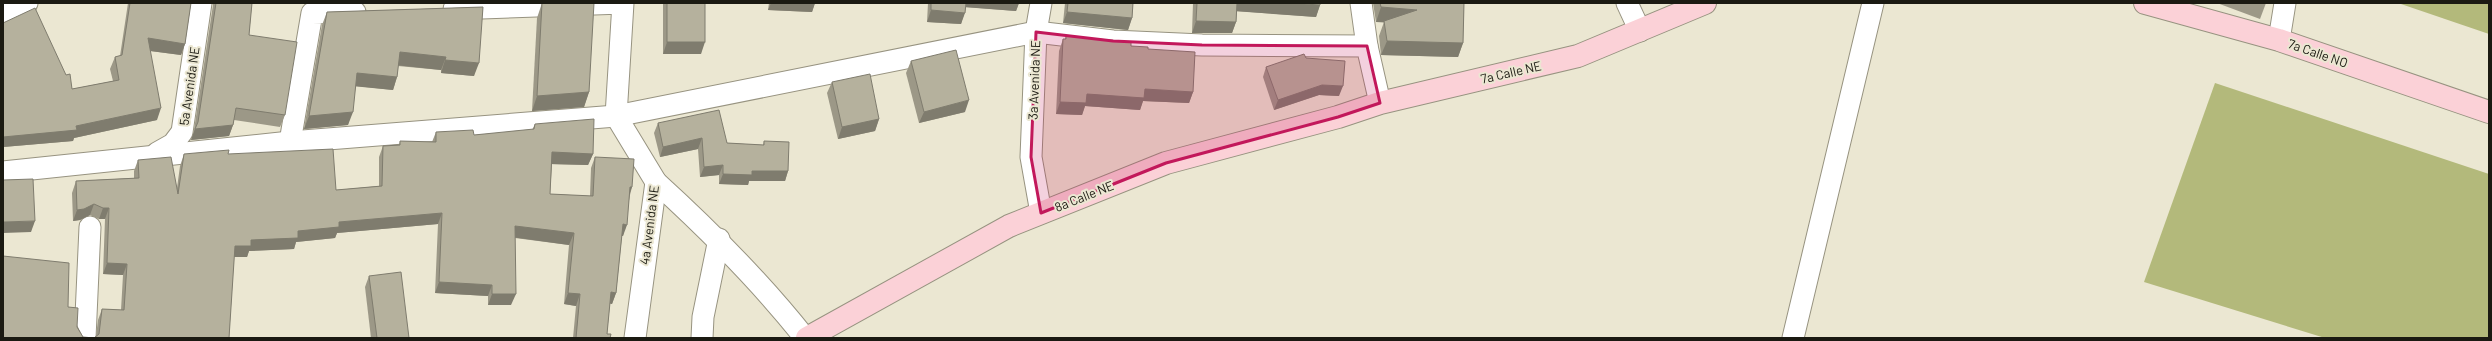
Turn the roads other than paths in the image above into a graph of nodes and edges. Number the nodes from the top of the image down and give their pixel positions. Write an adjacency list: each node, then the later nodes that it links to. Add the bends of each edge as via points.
1 (27, 3): 13 (street)
2 (201, 3): 22 (street, 5a Avenida NE, via 182,132 173,144)
3 (623, 3): 11 (street); 20 (street)
4 (1041, 3): 15 (street, 3a Avenida NE)
5 (1361, 3): 17 (street)
6 (1627, 3): 14 (street)
7 (1705, 3): 14 (street, 7a Calle NE)
8 (1873, 3): 32 (street)
9 (2145, 3): 16 (street, 7a Calle NO)
10 (2285, 3): 16 (street)
11 (432, 9)
12 (376, 11): 21 (street, via 312,13)
13 (3, 15)
14 (1640, 31): 18 (street, 7a Calle NE, via 1578,56)
15 (1036, 32): 17 (street, via 1113,42); 20 (street); 25 (street, 3a Avenida NE, via 1031,157)
16 (2279, 40): 19 (street, 7a Calle NO)
17 (1367, 46): 18 (street)
18 (1380, 102): 25 (street, 8a Calle NE, via 1338,117 1166,163)
19 (2489, 112)
20 (616, 116): 21 (street); 24 (street, 4a Avenida NE)
21 (290, 142): 22 (street)
22 (153, 155): 23 (street)
23 (3, 172)
24 (656, 182): 27 (street); 29 (street, 4a Avenida NE)
25 (1041, 213): 31 (street, 8a Calle NE, via 1009,226)
26 (90, 227): 28 (street)
27 (719, 239): 30 (street, via 703,316); 31 (street)
28 (84, 338)
29 (635, 338)
30 (702, 338)
31 (806, 338)
32 (1793, 338)

